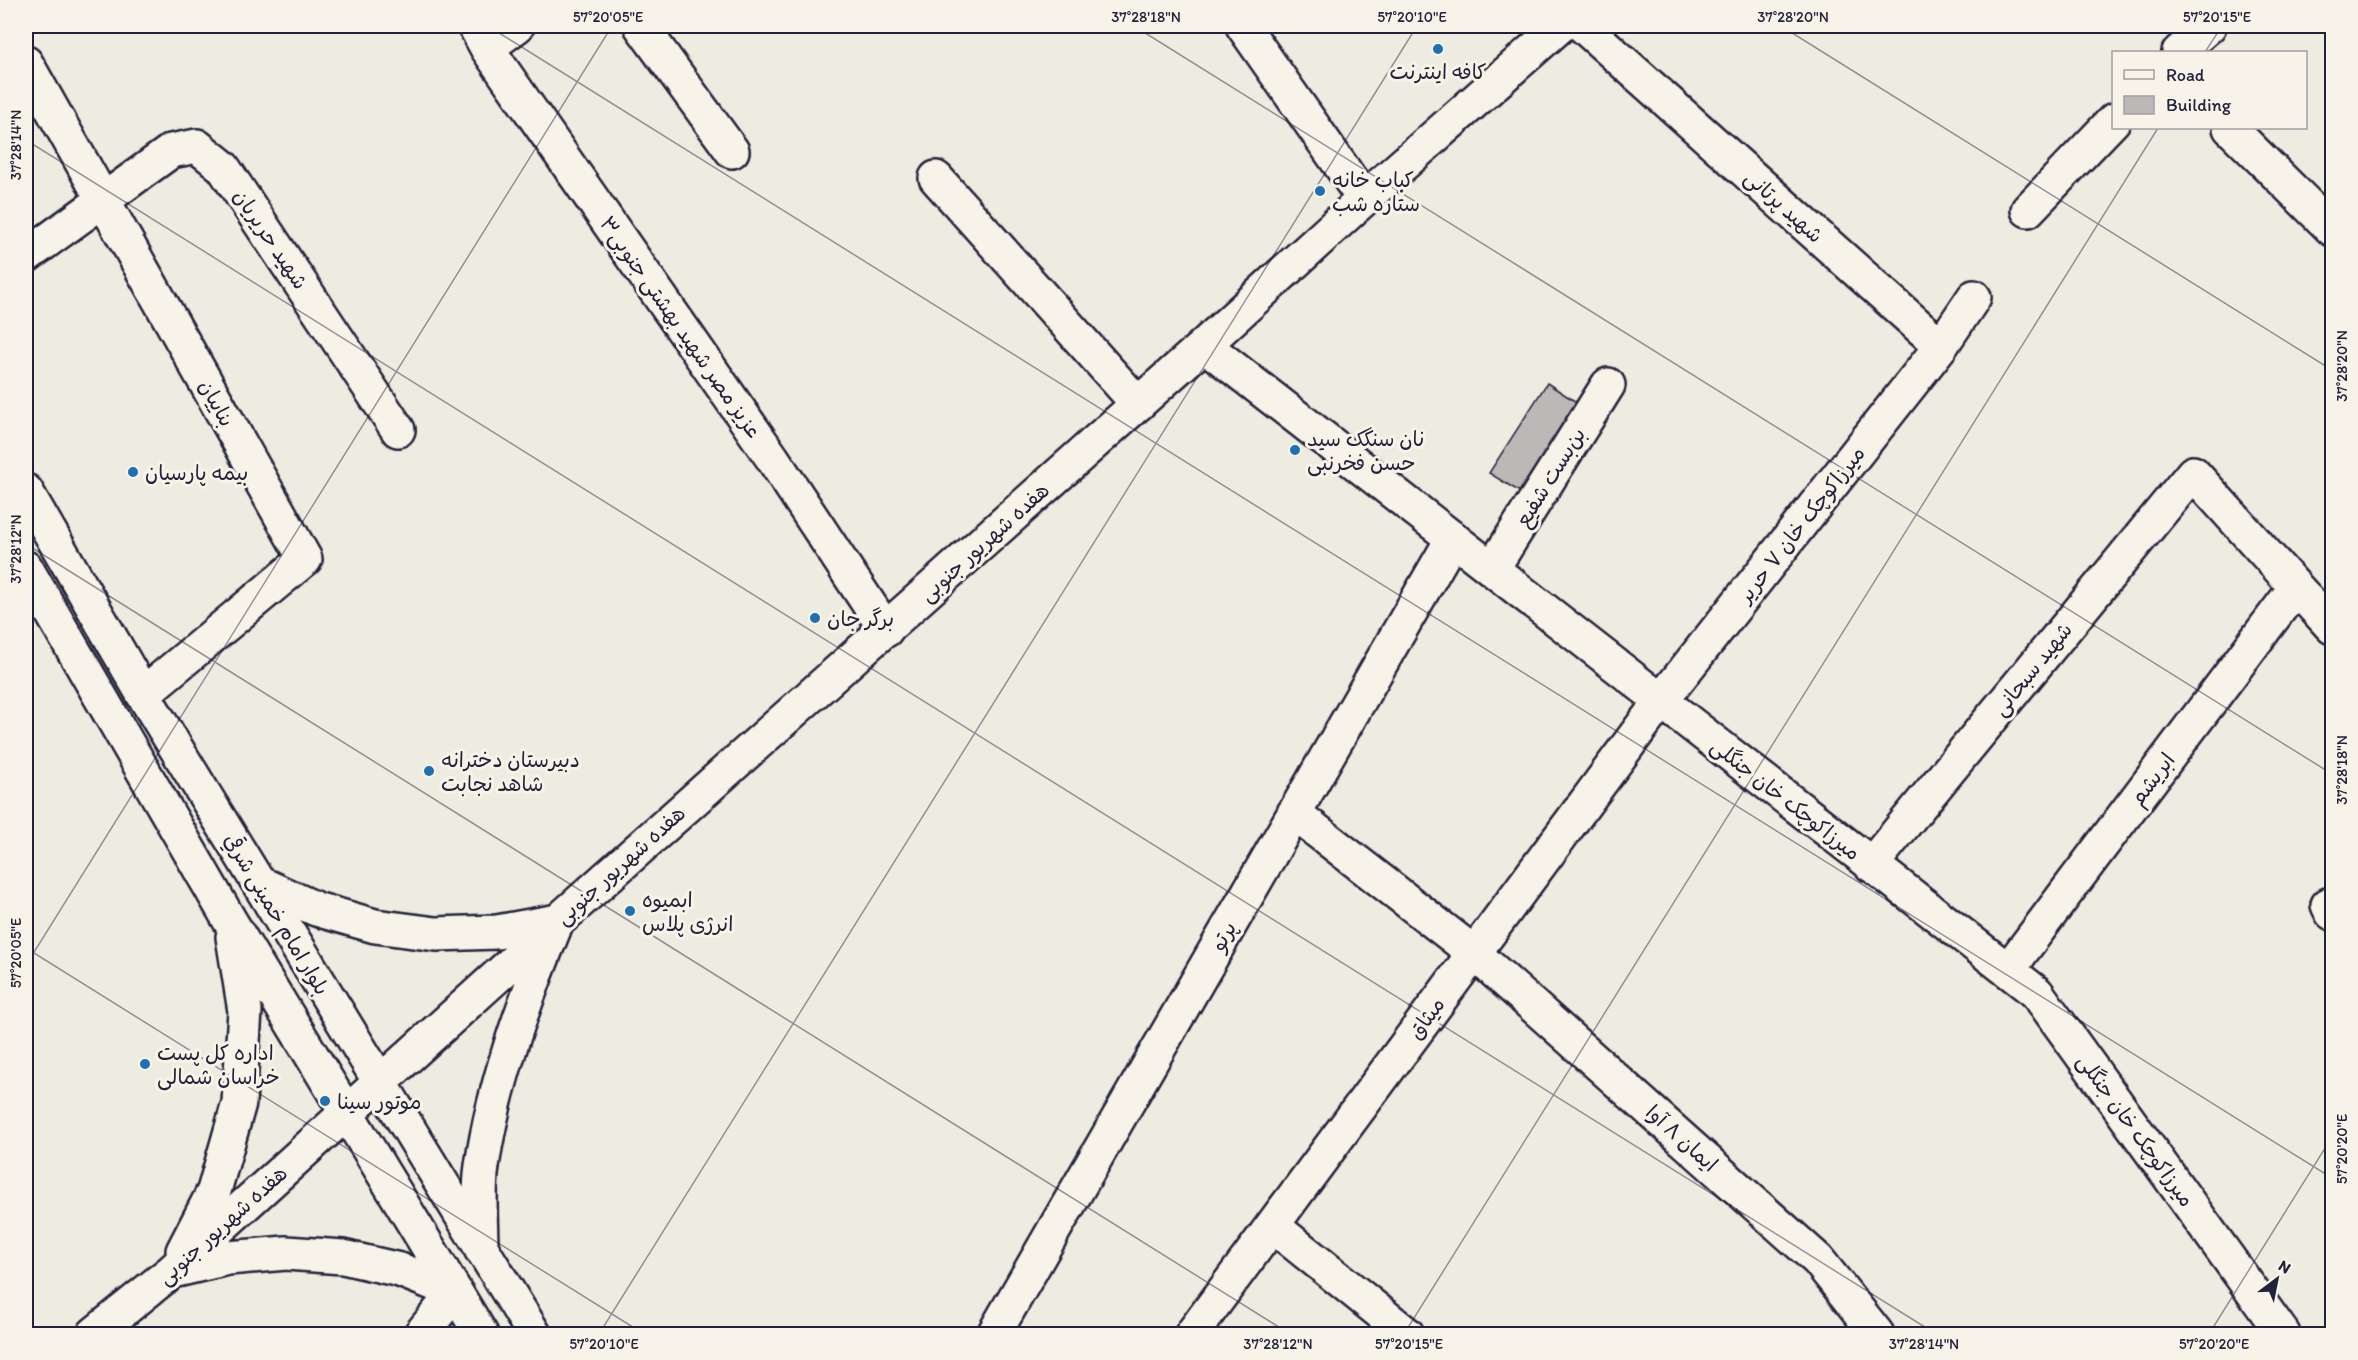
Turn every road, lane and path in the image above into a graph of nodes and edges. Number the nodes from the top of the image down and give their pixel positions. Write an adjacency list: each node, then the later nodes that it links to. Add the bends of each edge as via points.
1 (517, 26): 7 (street)
2 (642, 26): 12 (street)
3 (1243, 26): 14 (street)
4 (1560, 26): 14 (street, هفده شهریور جنوبی)
5 (1583, 26): 21 (street, شهید پرتانی)
6 (2209, 26): 8 (street)
7 (481, 37): 31 (street, عزیز مصر شهید بهشتی جنوبی۳, via 773,459)
8 (2180, 51)
9 (26, 63): 15 (street, بناییان)
10 (2112, 122): 16 (street)
11 (2231, 129): 17 (street)
12 (732, 151)
13 (936, 178): 23 (street)
14 (1364, 199): 20 (street, هفده شهریور جنوبی)
15 (104, 201): 18 (street, شهید حریریان); 24 (street, شهید حریریان, via 171,151 197,146 224,167); 32 (street, بناییان, via 305,558)
16 (2028, 210)
17 (2332, 229)
18 (26, 256)
19 (1974, 297): 21 (street)
20 (1204, 345): 23 (street, هفده شهریور جنوبی); 26 (street, میرزاکوچک خان جنگلی)
21 (1941, 346): 33 (street, میرزاکوچک خان ۷ حریر)
22 (1608, 385): 28 (street, بن‌بست شفیع)
23 (1138, 404): 31 (street, هفده شهریور جنوبی)
24 (398, 430)
25 (26, 491): 32 (street, بلوار امام خمینی شرقي)
26 (1452, 538): 28 (street, میرزاکوچک خان جنگلی); 34 (street, پرتو)
27 (26, 568): 37 (street, بلوار امام خمینی شرقي)
28 (1492, 569): 33 (street, میرزاکوچک خان جنگلی)
29 (2296, 587): 30 (street); 35 (street, شهید سبحانی, via 2193,473); 40 (street, ابریشم)
30 (2332, 627)
31 (886, 630): 38 (street, هفده شهریور جنوبی)
32 (143, 694): 36 (street, بلوار امام خمینی شرقي)
33 (1660, 702): 35 (street, میرزاکوچک خان جنگلی); 39 (street, میثاق)
34 (1294, 813): 39 (street, ایمان ۸ آوا); 51 (street, پرتو)
35 (1871, 865): 40 (street, میرزاکوچک خان جنگلی)
36 (259, 884): 38 (street, via 316,909 375,926 436,934 498,932); 41 (street, بلوار امام خمینی شرقي)
37 (230, 921): 42 (street, بلوار امام خمینی شرقي); 45 (street, via 245,1011 239,1103 214,1191)
38 (558, 921): 41 (street, هفده شهریور جنوبی); 44 (street, via 525,1000 499,1083 482,1168)
39 (1474, 953): 43 (street, میثاق); 54 (street, ایمان ۸ آوا, via 1818,1260)
40 (2008, 970): 55 (street, میرزاکوچک خان جنگلی, via 2037,993)
41 (381, 1083): 42 (street, هفده شهریور جنوبی); 44 (street, بلوار امام خمینی شرقي)
42 (346, 1113): 45 (street, هفده شهریور جنوبی); 46 (street, بلوار امام خمینی شرقي)
43 (1273, 1226): 52 (street, میثاق); 53 (street)
44 (481, 1249): 50 (street, بلوار امام خمینی شرقي)
45 (172, 1271): 46 (street, via 240,1257 286,1253 343,1257 400,1270); 47 (street, هفده شهریور جنوبی)
46 (455, 1292): 48 (street); 49 (street, بلوار امام خمینی شرقي)
47 (94, 1335)
48 (421, 1335)
49 (481, 1335)
50 (534, 1335)
51 (994, 1335)
52 (1192, 1335)
53 (1407, 1335)
54 (1877, 1335)
55 (2283, 1335)

